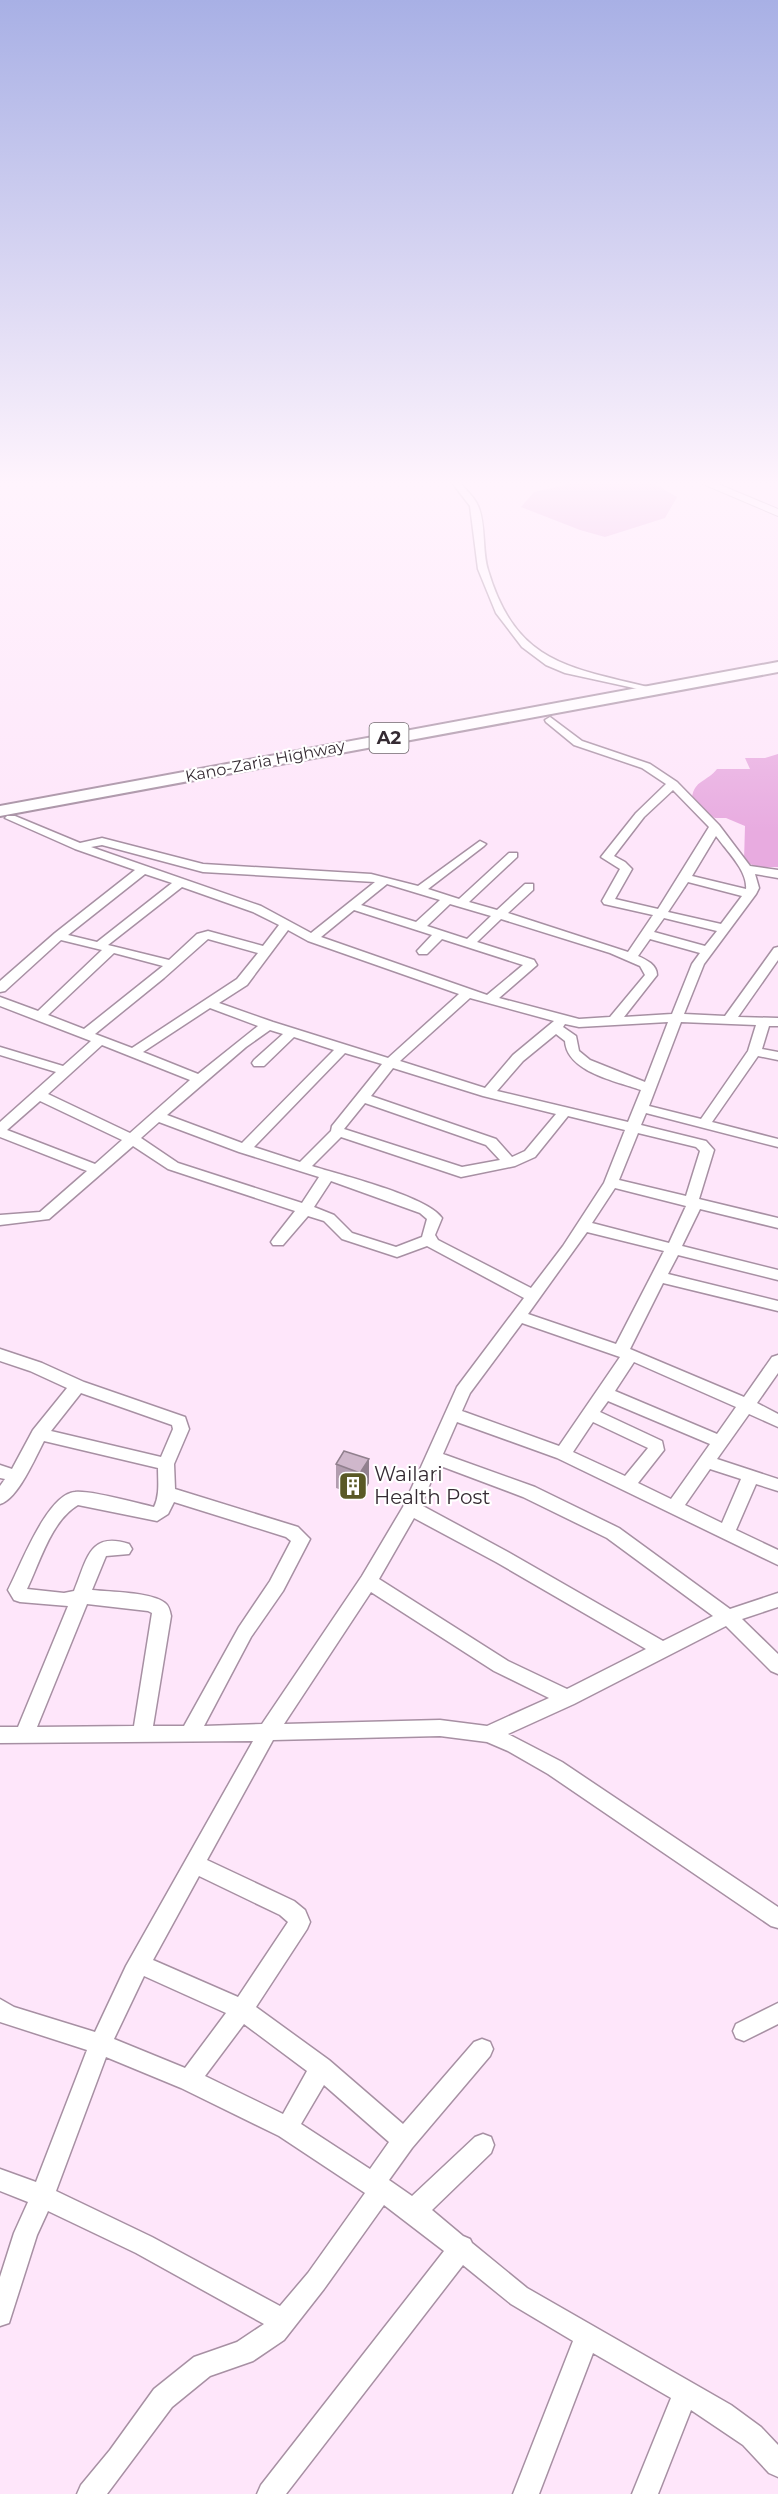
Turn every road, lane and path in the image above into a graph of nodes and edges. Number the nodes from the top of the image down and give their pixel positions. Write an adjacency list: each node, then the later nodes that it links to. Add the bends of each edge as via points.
1 (496, 600): 6 (street, via 525,645 550,663)
2 (778, 657): 4 (highway)
3 (778, 667): 4 (highway, Kano-Zaria Highway / A2)
4 (745, 678): 5 (highway, Kano-Zaria Highway / A2); 6 (highway, Kano-Zaria Highway / A2); 7 (highway, Kano-Zaria Highway / A2)
5 (778, 679)
6 (648, 690): 9 (highway, Kano-Zaria Highway / A2)
7 (550, 720): 8 (street, via 578,742 646,766); 9 (highway, Kano-Zaria Highway / A2)
8 (673, 784): 10 (street); 25 (street, via 640,815 607,857 626,869 608,901)
9 (4, 816): 12 (street)
10 (715, 827): 14 (street); 17 (street)
11 (480, 844): 21 (street)
12 (79, 847): 15 (street); 18 (street, via 102,841 202,868)
13 (513, 855): 23 (street)
14 (747, 869): 16 (street); 22 (street, via 752,880)
15 (143, 870): 19 (street); 32 (street)
16 (778, 874)
17 (685, 878): 22 (street); 25 (street)
18 (385, 880): 21 (street); 24 (street)
19 (180, 883): 27 (street, via 256,909); 35 (street)
20 (529, 887): 26 (street)
21 (420, 890): 23 (street)
22 (750, 894): 29 (street)
23 (455, 901): 26 (street); 28 (street)
24 (353, 906): 28 (street); 33 (street)
25 (660, 914): 29 (street); 31 (street)
26 (502, 915): 34 (street); 40 (street)
27 (285, 925): 33 (street); 36 (street)
28 (418, 927): 30 (street)
29 (724, 929): 38 (street)
30 (440, 934): 34 (street); 37 (street)
31 (646, 934): 38 (street); 40 (street)
32 (58, 936): 35 (street); 42 (street)
33 (312, 938): 43 (street)
34 (469, 943): 44 (street, via 531,965)
35 (106, 946): 41 (street); 47 (street)
36 (266, 951): 41 (street, via 208,935); 46 (street, via 242,982)
37 (423, 951)
38 (708, 951): 48 (street, via 698,964)
39 (778, 951): 50 (street)
40 (631, 957): 49 (street, via 644,963 651,975)
41 (172, 964): 56 (street)
42 (0, 988)
43 (468, 993): 44 (street); 64 (street)
44 (489, 1000): 53 (street)
45 (0, 1001): 47 (street)
46 (210, 1004): 54 (street); 61 (street)
47 (40, 1016): 56 (street)
48 (675, 1018): 49 (street); 50 (street); 67 (street)
49 (614, 1021): 53 (street)
50 (728, 1021): 51 (street)
51 (763, 1022): 52 (street); 60 (street)
52 (778, 1022)
53 (559, 1024): 67 (street, via 572,1039 571,1050 585,1063); 68 (street, via 518,1058)
54 (268, 1025): 55 (street); 66 (street)
55 (291, 1033): 58 (street); 63 (street)
56 (85, 1035): 57 (street)
57 (100, 1040): 61 (street); 65 (street)
58 (342, 1049): 64 (street); 82 (street)
59 (0, 1051): 65 (street)
60 (755, 1051): 62 (street); 76 (street)
61 (132, 1054): 66 (street)
62 (778, 1056)
63 (259, 1063)
64 (389, 1064): 68 (street); 70 (street)
65 (66, 1071): 69 (street)
66 (199, 1079): 75 (street)
67 (650, 1088): 71 (street)
68 (488, 1093): 73 (street)
69 (39, 1095): 74 (street); 80 (street)
70 (363, 1098): 79 (street); 83 (street, via 483,1139 499,1149)
71 (641, 1108): 76 (street); 77 (street)
72 (0, 1110): 74 (street)
73 (564, 1113): 77 (street); 83 (street, via 530,1154)
74 (16, 1115): 78 (street)
75 (159, 1117): 80 (street); 82 (street)
76 (704, 1124): 81 (street)
77 (633, 1128): 87 (street); 88 (street, via 705,1147)
78 (0, 1130): 85 (street)
79 (338, 1132): 83 (street, via 454,1171); 84 (street)
80 (132, 1139): 85 (street); 89 (street, via 173,1166)
81 (777, 1140)
82 (244, 1149): 84 (street)
83 (510, 1163)
84 (303, 1167): 86 (street)
85 (96, 1170): 90 (street, via 44,1216)
86 (328, 1175): 89 (street); 93 (street, via 425,1210 435,1218)
87 (611, 1183): 88 (street); 92 (street)
88 (693, 1203): 91 (street); 95 (street)
89 (306, 1208): 93 (street, via 329,1218 347,1236 393,1251 400,1252); 94 (street)
90 (0, 1220)
91 (778, 1223)
92 (583, 1226): 95 (street); 98 (street)
93 (430, 1239): 98 (street)
94 (278, 1242)
95 (676, 1248): 96 (street); 97 (street)
96 (778, 1275)
97 (659, 1277): 99 (street); 101 (street)
98 (533, 1296): 100 (street)
99 (778, 1306)
100 (519, 1316): 101 (street); 107 (street, via 463,1391)
101 (626, 1352): 105 (street); 106 (street)
102 (0, 1355): 104 (street)
103 (777, 1364): 106 (street)
104 (78, 1386): 110 (street); 115 (street, via 179,1421 181,1429)
105 (604, 1393): 108 (street); 111 (street)
106 (746, 1405): 109 (street); 111 (street)
107 (452, 1414): 112 (street); 113 (street)
108 (590, 1414): 112 (street); 118 (street, via 656,1445)
109 (778, 1421)
110 (39, 1434): 115 (street); 116 (street)
111 (720, 1441): 114 (street)
112 (563, 1454): 118 (street)
113 (433, 1457): 123 (street); 130 (street, via 567,1508 613,1533)
114 (705, 1461): 117 (street); 122 (street)
115 (166, 1464): 120 (street)
116 (8, 1474): 121 (street)
117 (751, 1476): 119 (street); 124 (street)
118 (628, 1484): 122 (street)
119 (778, 1485)
120 (167, 1493): 128 (street, via 163,1510 157,1514 76,1498 66,1503 51,1524 18,1592 64,1600); 136 (street, via 292,1532 301,1539)
121 (0, 1498)
122 (674, 1507): 124 (street)
123 (411, 1509): 127 (street); 131 (street)
124 (726, 1533): 126 (street)
125 (123, 1549): 128 (street, via 105,1547 99,1552)
126 (778, 1558)
127 (368, 1581): 133 (street, via 501,1666); 134 (street)
128 (82, 1596): 135 (street, via 152,1604 160,1610); 139 (street)
129 (778, 1600): 130 (street)
130 (728, 1617): 131 (street); 132 (street)
131 (663, 1650): 133 (street)
132 (778, 1666)
133 (567, 1698): 137 (street)
134 (267, 1733): 136 (street); 137 (street, via 440,1728); 140 (street)
135 (142, 1734): 136 (street); 139 (street)
136 (190, 1734)
137 (488, 1734): 141 (street, via 555,1768)
138 (0, 1735): 139 (street)
139 (24, 1735)
140 (196, 1865): 142 (street); 143 (street, via 287,1908 300,1922)
141 (778, 1919)
142 (139, 1964): 143 (street); 147 (street)
143 (242, 2009): 149 (street); 150 (street)
144 (778, 2013): 146 (street)
145 (3, 2018): 147 (street)
146 (744, 2031)
147 (100, 2044): 150 (street); 156 (street)
148 (483, 2049): 152 (street)
149 (321, 2068): 151 (street); 152 (street)
150 (189, 2080): 151 (street)
151 (287, 2128): 155 (street)
152 (404, 2140): 155 (street)
153 (483, 2145): 157 (street)
154 (0, 2180): 156 (street)
155 (377, 2187): 157 (street); 160 (street, via 316,2281)
156 (43, 2195): 159 (street, via 26,2233); 160 (street, via 121,2232)
157 (414, 2211): 158 (street)
158 (462, 2247): 161 (street, via 519,2296); 165 (street)
159 (0, 2314)
160 (283, 2321): 164 (street, via 244,2352 203,2366 163,2398)
161 (587, 2337): 162 (street); 166 (street)
162 (686, 2392): 163 (street, via 752,2436); 167 (street)
163 (778, 2464)
164 (90, 2494)
165 (270, 2494)
166 (526, 2494)
167 (645, 2494)

